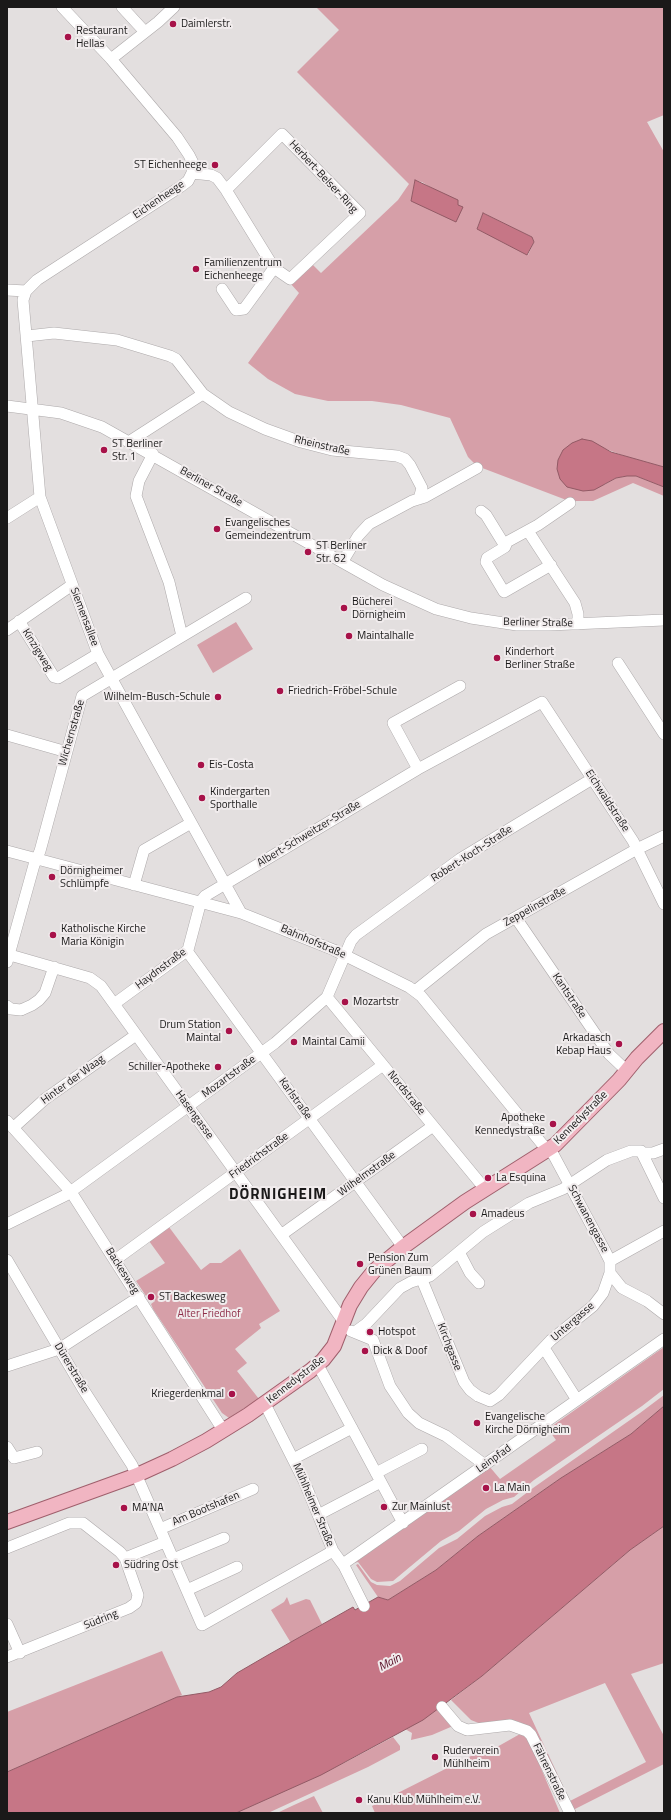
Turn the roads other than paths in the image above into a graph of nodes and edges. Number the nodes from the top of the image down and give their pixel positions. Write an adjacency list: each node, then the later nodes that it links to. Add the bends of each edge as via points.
1 (62, 7): 5 (street, Eichenheege)
2 (122, 7): 4 (street)
3 (174, 7): 4 (street)
4 (145, 32): 5 (street)
5 (111, 59): 6 (street, Eichenheege, via 187,150 193,163)
6 (192, 173): 7 (street, Herbert-Belser-Ring, via 214,176); 11 (street, Eichenheege, via 188,181 180,187 37,280)
7 (226, 190): 8 (street, Herbert-Belser-Ring); 8 (street, Herbert-Belser-Ring, via 282,134 360,213 290,279)
8 (274, 268): 9 (street, via 244,309 236,310)
9 (222, 289)
10 (7, 290): 11 (street)
11 (26, 291): 12 (street, Siemensallee, via 23,300)
12 (27, 336): 13 (street, Rheinstraße, via 54,333 118,340 156,350 176,359); 15 (street, Siemensallee)
13 (203, 394): 16 (street); 20 (street, Rheinstraße, via 247,421 301,442 332,450 404,458 422,488)
14 (7, 406): 15 (street, Berliner Straße)
15 (32, 408): 16 (street, Berliner Straße, via 82,419); 19 (street, Siemensallee)
16 (130, 441): 17 (street, Berliner Straße)
17 (153, 454): 26 (street, Berliner Straße); 34 (street, via 139,481 136,496 169,582)
18 (477, 468): 20 (street)
19 (40, 497): 23 (street); 28 (street, Siemensallee)
20 (419, 499): 26 (street, via 369,524)
21 (570, 503): 24 (street)
22 (481, 511): 25 (street, via 502,541)
23 (7, 518)
24 (528, 530): 25 (street); 27 (street)
25 (507, 542): 27 (street, via 505,547 487,558 486,562 504,592)
26 (342, 561): 32 (street, Berliner Straße, via 399,593 436,609 517,625)
27 (551, 565): 32 (street, via 575,602)
28 (72, 585): 31 (street); 35 (street, Siemensallee)
29 (246, 598): 34 (street, Wichernstraße)
30 (664, 620): 32 (street, Berliner Straße)
31 (19, 621): 33 (street); 35 (street, Kinzigweg, via 54,677 58,678)
32 (578, 624)
33 (7, 630)
34 (182, 636): 37 (street, Wichernstraße)
35 (98, 654): 37 (street, Siemensallee)
36 (618, 663): 40 (street)
37 (110, 678): 42 (street, Wichernstraße, via 82,696); 45 (street, Siemensallee)
38 (460, 686): 43 (street, via 393,723)
39 (542, 702): 43 (street, Albert-Schweitzer-Straße); 44 (street, Eichwaldstraße)
40 (664, 734)
41 (7, 735): 42 (street)
42 (67, 752): 49 (street, Wichernstraße)
43 (418, 769): 50 (street, Albert-Schweitzer-Straße)
44 (592, 779): 47 (street, Eichwaldstraße); 57 (street, Robert-Koch-Straße, via 456,861 356,935)
45 (191, 824): 50 (street, Siemensallee); 51 (street, via 144,850)
46 (664, 836): 47 (street, Zeppelinstraße)
47 (637, 849): 53 (street, Eichwaldstraße); 55 (street, Zeppelinstraße)
48 (7, 851): 49 (street, Bahnhofstraße)
49 (37, 858): 51 (street, Bahnhofstraße); 58 (street, Wichernstraße)
50 (225, 884): 52 (street, Albert-Schweitzer-Straße); 54 (street, Siemensallee)
51 (134, 885): 52 (street, Bahnhofstraße)
52 (201, 901): 54 (street, Bahnhofstraße); 56 (street, Haydnstraße)
53 (664, 904)
54 (241, 913): 57 (street, Bahnhofstraße)
55 (516, 918): 60 (street, Zeppelinstraße, via 486,934); 68 (street, Kantstraße, via 609,1054)
56 (187, 951): 62 (street, Haydnstraße); 66 (street, Karlstraße)
57 (345, 956): 60 (street, Bahnhofstraße); 61 (street, Mozartstraße)
58 (8, 959): 59 (street, Hasengasse)
59 (54, 967): 62 (street, Hasengasse, via 94,981); 63 (street, via 45,993 39,1000 21,1010)
60 (415, 992): 74 (street, Bahnhofstraße)
61 (327, 997): 66 (street, Mozartstraße); 67 (street, Nordstraße)
62 (114, 1004): 65 (street, Hasengasse)
63 (7, 1006)
64 (664, 1031): 68 (main road, Kennedystraße)
65 (136, 1034): 69 (street, Hasengasse); 71 (street, Hinter der Waag)
66 (261, 1053): 69 (street, Mozartstraße); 70 (street, Karlstraße)
67 (383, 1065): 70 (street, Friedrichstraße); 72 (street, Nordstraße)
68 (627, 1071): 74 (main road, Kennedystraße, via 568,1133)
69 (188, 1106): 76 (street, Hasengasse); 80 (street, Mozartstraße)
70 (309, 1119): 76 (street, Friedrichstraße); 77 (street, Karlstraße)
71 (10, 1125): 80 (street, Backesweg)
72 (433, 1126): 77 (street, Wilhelmstraße); 79 (street, Nordstraße)
73 (664, 1149): 75 (street)
74 (547, 1150): 78 (street, Schwanengasse, via 553,1154); 79 (main road, Kennedystraße)
75 (644, 1153): 78 (street, via 636,1150 607,1160); 81 (street)
76 (236, 1172): 84 (street, Hasengasse); 88 (street, Friedrichstraße)
77 (355, 1182): 84 (street, Wilhelmstraße); 85 (street, Karlstraße)
78 (569, 1185): 86 (street, via 512,1213); 89 (street, Schwanengasse)
79 (485, 1189): 85 (main road, Kennedystraße)
80 (71, 1192): 82 (street, Mozartstraße); 88 (street, Backesweg)
81 (664, 1198)
82 (7, 1224)
83 (664, 1231): 89 (street)
84 (281, 1235): 95 (street, Hasengasse)
85 (403, 1247): 95 (main road, Kennedystraße, via 382,1263 365,1281 350,1305)
86 (459, 1252): 91 (street); 92 (street)
87 (7, 1260): 98 (street, Dürerstraße)
88 (115, 1260): 93 (street, Backesweg)
89 (610, 1260): 90 (street, Schwanengasse)
90 (610, 1273): 94 (street, via 622,1288 647,1301); 97 (street, Untergasse, via 603,1293 593,1306)
91 (422, 1280): 95 (street, via 400,1288 366,1324); 102 (street, Kirchgasse, via 464,1382 470,1390)
92 (478, 1283)
93 (139, 1297): 98 (street); 105 (street, Backesweg)
94 (664, 1314)
95 (346, 1328): 99 (main road, Kennedystraße, via 331,1351); 110 (street, via 373,1340 390,1386 419,1423 446,1436)
96 (664, 1339): 101 (street, Leinpfad)
97 (544, 1348): 101 (street, Untergasse); 102 (street, Untergasse, via 499,1395)
98 (59, 1349): 100 (street); 111 (street, Dürerstraße)
99 (318, 1364): 103 (main road, Kennedystraße); 104 (street)
100 (7, 1366)
101 (577, 1400): 110 (street, Leinpfad)
102 (490, 1401)
103 (265, 1404): 105 (main road, Kennedystraße); 109 (street, Mühlheimer Straße)
104 (352, 1428): 109 (street); 112 (street)
105 (223, 1430): 111 (main road, Kennedystraße)
106 (7, 1447): 108 (street, via 14,1458)
107 (422, 1449): 112 (street)
108 (37, 1452)
109 (293, 1459): 114 (street, Mühlheimer Straße)
110 (485, 1465): 116 (street, Leinpfad)
111 (137, 1475): 115 (main road, Kennedystraße); 117 (street, Am Bootshafen)
112 (379, 1478): 114 (street); 116 (street)
113 (253, 1489): 117 (street, Am Bootshafen)
114 (318, 1515): 121 (street, Mühlheimer Straße)
115 (7, 1522)
116 (403, 1522): 124 (street, Leinpfad)
117 (160, 1529): 119 (street, Am Bootshafen)
118 (224, 1538): 123 (street)
119 (165, 1542): 122 (street); 123 (street, Am Bootshafen)
120 (7, 1548): 122 (street, Südring, via 77,1522 90,1528)
121 (333, 1551): 124 (street, Mühlheimer Straße); 126 (street, Am Bootshafen, via 202,1625)
122 (124, 1558): 129 (street, Südring, via 138,1595 136,1603)
123 (173, 1559): 126 (street, Am Bootshafen)
124 (343, 1564): 127 (street, Mühlheimer Straße)
125 (237, 1567): 126 (street)
126 (186, 1590)
127 (364, 1606)
128 (7, 1624): 129 (street)
129 (20, 1653): 130 (street, Südring)
130 (7, 1657)
131 (442, 1707): 132 (street, Fährenstraße, via 458,1726 467,1730 510,1725 527,1731)
132 (570, 1813)

